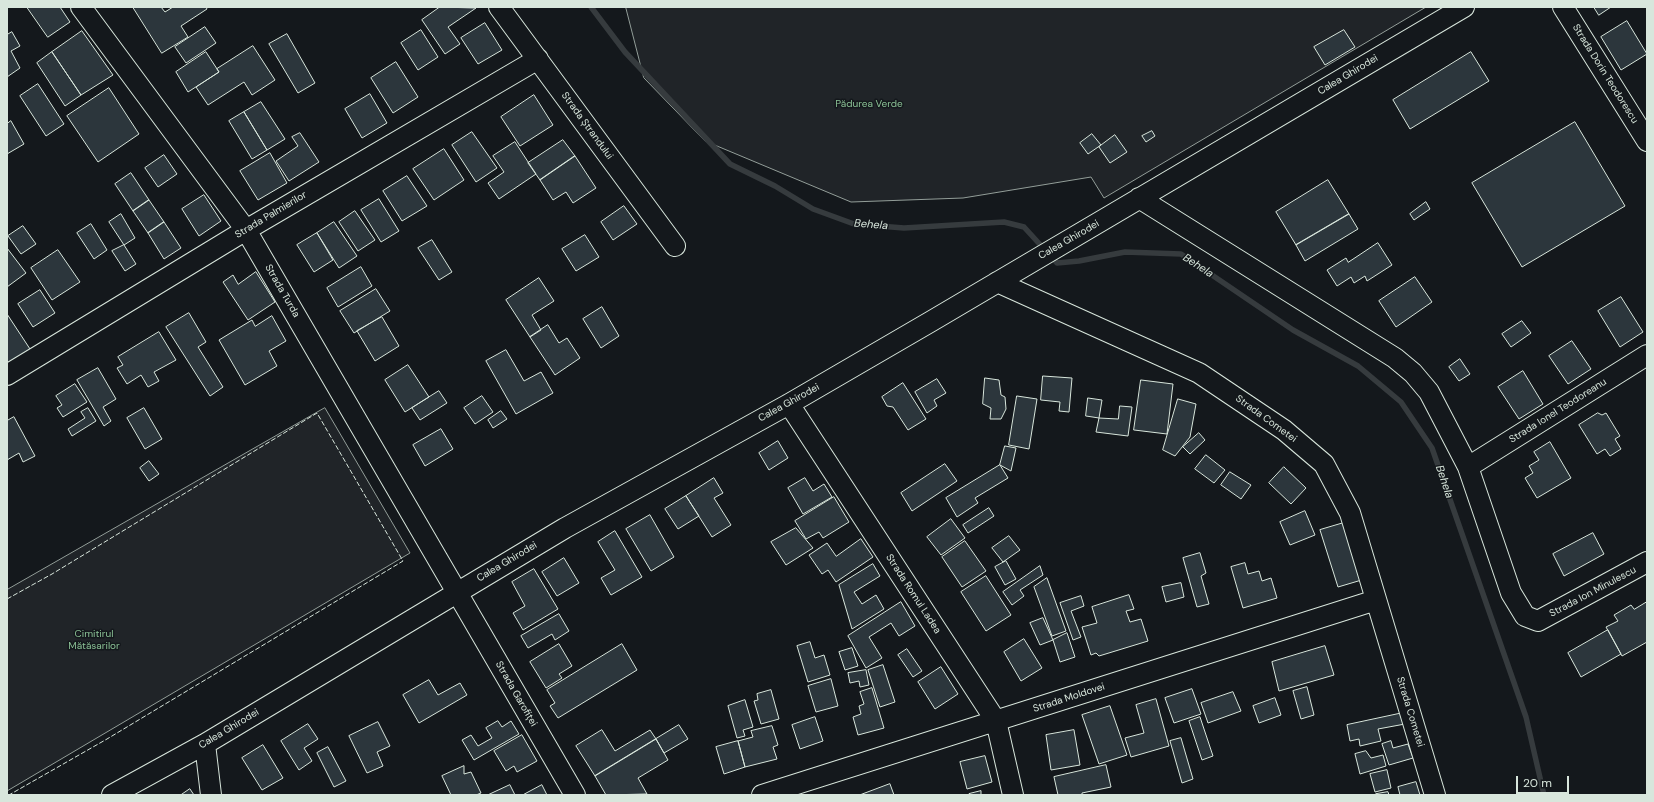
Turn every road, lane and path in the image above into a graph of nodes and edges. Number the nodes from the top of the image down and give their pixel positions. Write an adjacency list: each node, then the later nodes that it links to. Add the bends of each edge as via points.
1 (81, 7): 8 (street, Strada Turda)
2 (499, 7): 5 (street, Strada Ștrandului)
3 (1464, 7): 7 (street, Calea Ghirodei)
4 (1563, 7): 6 (street, Strada Dorin Teodorescu)
5 (538, 59): 8 (street, Strada Palmierilor); 9 (street, Strada Ștrandului)
6 (1647, 141)
7 (1139, 198): 10 (street, Calea Ghirodei); 14 (street, via 1394,358 1413,373 1429,392)
8 (246, 230): 12 (street, Strada Palmierilor); 16 (street, Strada Turda)
9 (675, 246)
10 (997, 282): 13 (street, Calea Ghirodei); 17 (street, Strada Cometei, via 1199,373 1284,430 1324,464 1332,478 1350,513)
11 (1647, 355): 14 (street, Strada Ionel Teodoreanu)
12 (7, 375)
13 (789, 404): 16 (street, Calea Ghirodei, via 565,528); 18 (street, Strada Romul Ladea)
14 (1468, 467): 15 (street, Strada Ion Minulescu, via 1511,593 1525,616 1538,621)
15 (1647, 562)
16 (456, 592): 19 (street, Calea Ghirodei); 22 (street, Strada Garofiței)
17 (1376, 600): 18 (street, Strada Moldovei); 25 (street, Strada Cometei)
18 (996, 721): 23 (street, Strada Moldovei); 24 (street, Strada Romul Ladea)
19 (204, 744): 20 (street, Calea Ghirodei); 21 (street)
20 (112, 795)
21 (212, 795)
22 (575, 795)
23 (762, 795)
24 (1013, 795)
25 (1435, 795)

